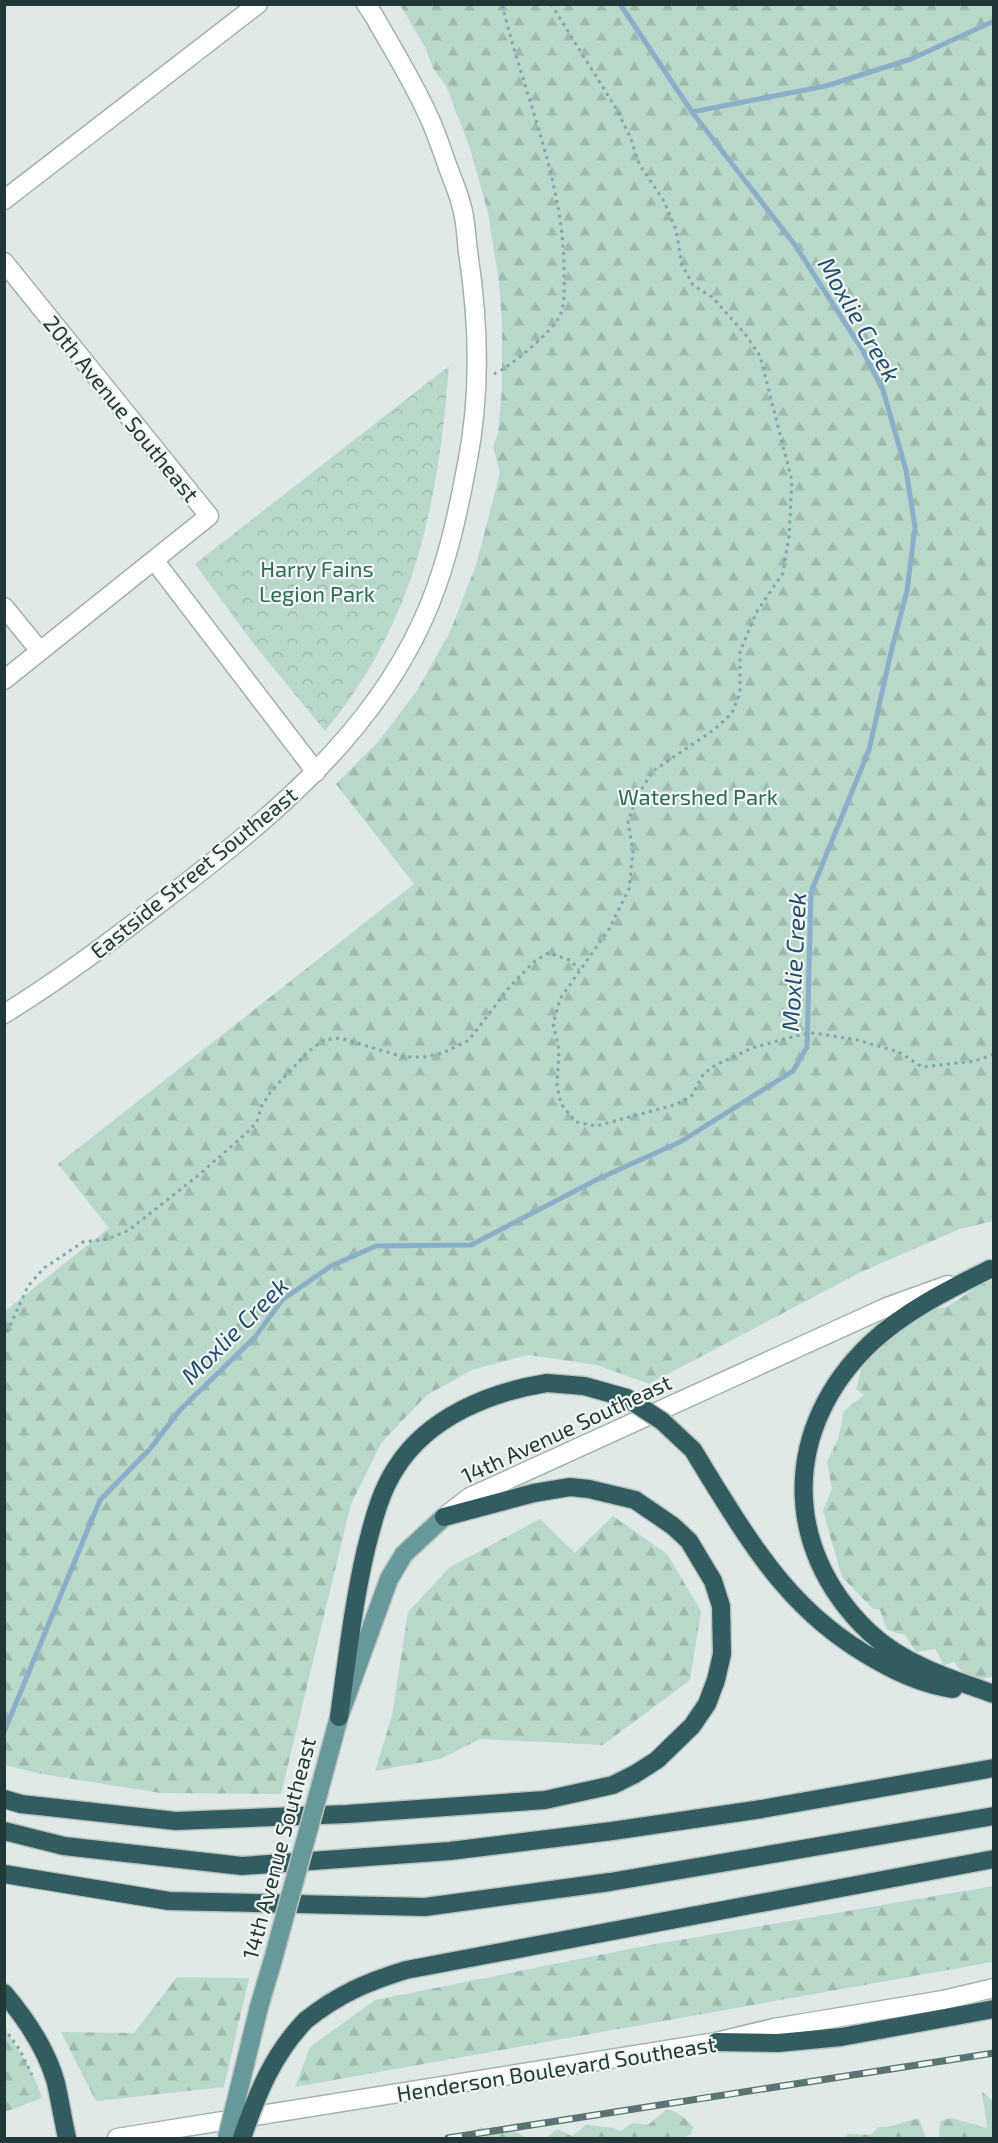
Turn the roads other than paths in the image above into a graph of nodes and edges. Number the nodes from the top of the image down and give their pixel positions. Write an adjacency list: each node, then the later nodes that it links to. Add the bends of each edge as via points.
1 (258, 4): 3 (street)
2 (366, 4): 9 (street, Eastside Street Southeast, via 428,114 462,204 474,294 478,378 461,495 442,571 422,622 395,674)
3 (4, 200)
4 (4, 262): 5 (street, 20th Avenue Southeast, via 209,516)
5 (154, 560): 7 (street); 9 (street)
6 (4, 607): 7 (street)
7 (40, 651): 8 (street)
8 (4, 680)
9 (316, 772): 10 (street, Eastside Street Southeast, via 273,813 178,890)
10 (4, 1014)
11 (992, 1268): 12 (street, 14th Avenue Southeast, via 887,1307 470,1497); 13 (highway, via 901,1319 852,1363 828,1395 816,1420 802,1495 817,1558 840,1597 869,1632 902,1657)
12 (444, 1517): 14 (main road, 14th Avenue Southeast, via 404,1554 389,1579); 16 (highway, via 570,1487 635,1500 673,1526 688,1541 713,1581 721,1606 722,1654 716,1680 692,1726 657,1760 635,1774 613,1785 545,1800 176,1821)
13 (993, 1695): 14 (highway, bridge, via 919,1681 837,1637 800,1604 770,1569 693,1449 662,1421 627,1398 585,1386 547,1383 520,1387 449,1416 419,1440 396,1468 375,1514 354,1601)
14 (339, 1717): 27 (main road, 14th Avenue Southeast, bridge)
15 (993, 1768): 18 (highway, via 623,1829 450,1851 242,1866 64,1846)
16 (4, 1799)
17 (993, 1816): 20 (highway, via 621,1880 425,1906 169,1901)
18 (4, 1831)
19 (993, 1859): 28 (highway, bridge, via 406,1970 350,1990 306,2020 282,2048 265,2076)
20 (4, 1874)
21 (993, 1988): 24 (street, Henderson Boulevard Southeast)
22 (4, 1993): 25 (highway, via 44,2052 55,2081)
23 (993, 2009): 24 (highway, via 841,2037 777,2043)
24 (716, 2042): 26 (street, Henderson Boulevard Southeast)
25 (67, 2139)
26 (117, 2139)
27 (227, 2139)
28 (242, 2139)

